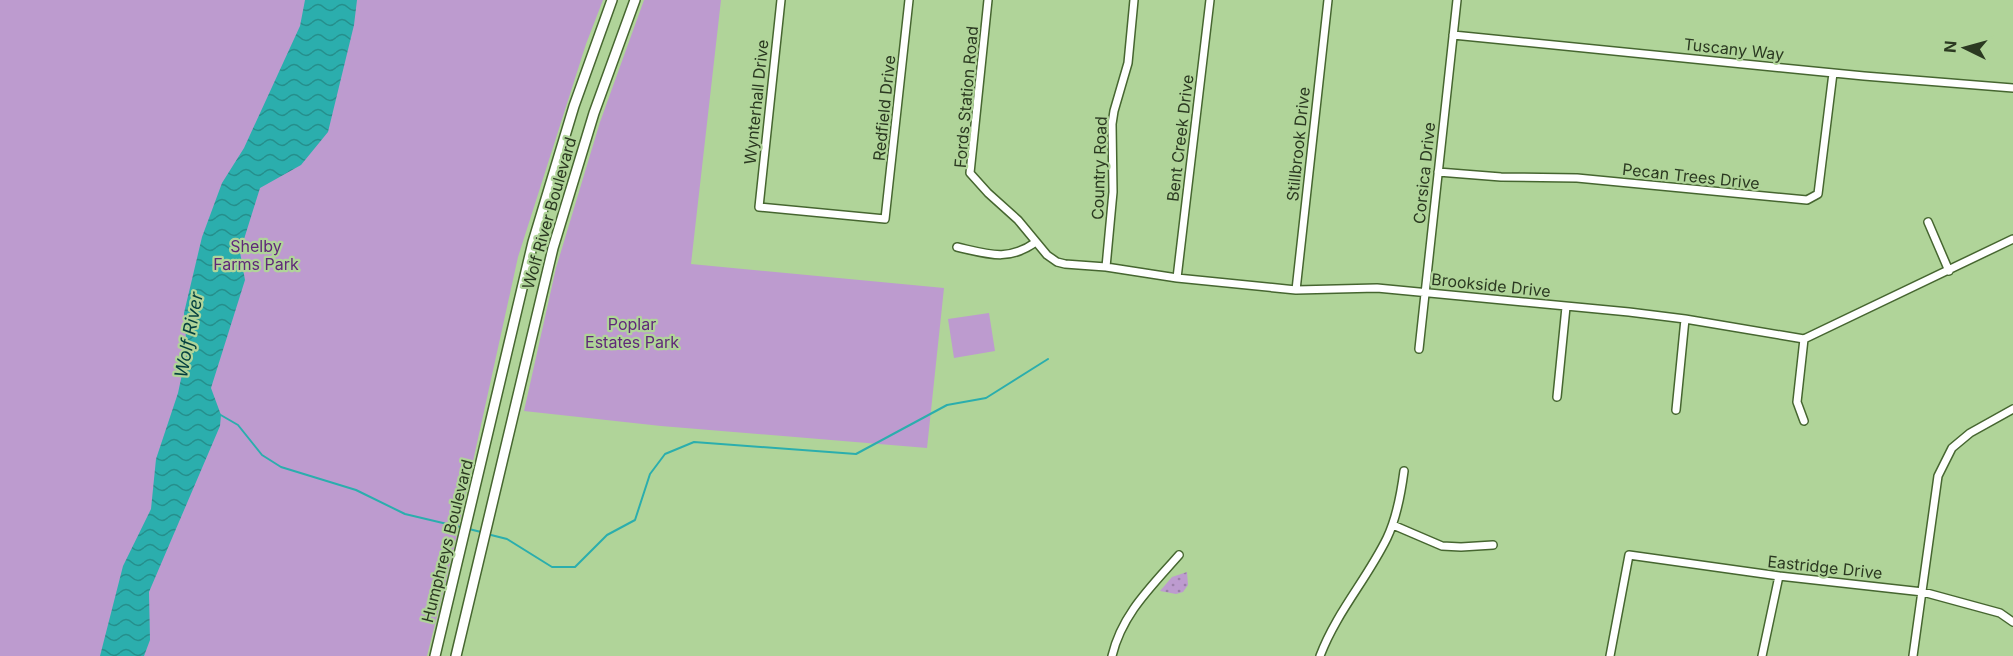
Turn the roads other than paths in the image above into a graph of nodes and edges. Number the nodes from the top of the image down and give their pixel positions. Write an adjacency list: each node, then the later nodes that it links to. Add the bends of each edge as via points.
1 (612, 0): 32 (main road, Wolf River Boulevard, via 574,106 533,242)
2 (635, 0): 33 (main road, Wolf River Boulevard, via 594,113 553,248)
3 (781, 0): 14 (street, Wynterhall Drive, via 759,207)
4 (909, 0): 14 (street, Redfield Drive)
5 (988, 0): 17 (street, Fords Station Road, via 970,173)
6 (1134, 0): 19 (street, Country Road, via 1128,63 1112,124 1113,192)
7 (1209, 0): 21 (street, Bent Creek Drive)
8 (1328, 0): 22 (street, Stillbrook Drive)
9 (1456, 0): 10 (street, Corsica Drive)
10 (1453, 35): 11 (street, Tuscany Way); 13 (street, Corsica Drive)
11 (1833, 73): 12 (street, Tuscany Way); 13 (street, Pecan Trees Drive, via 1818,194 1807,200 1577,178)
12 (2013, 88)
13 (1438, 172): 23 (street, Corsica Drive)
14 (885, 219)
15 (1928, 222): 20 (street)
16 (2013, 239): 20 (street)
17 (1036, 242): 18 (street, via 1010,255); 19 (street, Brookside Drive, via 1057,262)
18 (957, 247)
19 (1106, 267): 21 (street, Brookside Drive)
20 (1949, 271): 26 (street)
21 (1177, 278): 22 (street, Brookside Drive)
22 (1296, 290): 23 (street, Brookside Drive, via 1369,287)
23 (1425, 292): 24 (street, Brookside Drive); 27 (street, Corsica Drive)
24 (1566, 307): 25 (street, Brookside Drive); 28 (street)
25 (1685, 319): 26 (street, Brookside Drive); 30 (street)
26 (1804, 339): 31 (street, via 1797,402)
27 (1419, 349)
28 (1557, 396)
29 (2013, 409): 39 (street, via 1970,433 1945,459 1934,497)
30 (1676, 410)
31 (1804, 421)
32 (488, 433): 41 (main road, Humphreys Boulevard)
33 (507, 438): 42 (main road, Humphreys Boulevard)
34 (1404, 471): 35 (street)
35 (1393, 525): 36 (street, via 1442,546); 44 (street, via 1331,629)
36 (1493, 545)
37 (1179, 555): 43 (street, via 1130,613)
38 (1779, 576): 39 (street, Eastridge Drive); 45 (street, Eastridge Drive, via 1629,555); 46 (street)
39 (1923, 592): 40 (street, Eastridge Drive, via 2000,614); 47 (street)
40 (2013, 622)
41 (435, 656)
42 (456, 656)
43 (1112, 656)
44 (1320, 656)
45 (1610, 656)
46 (1762, 656)
47 (1913, 656)

